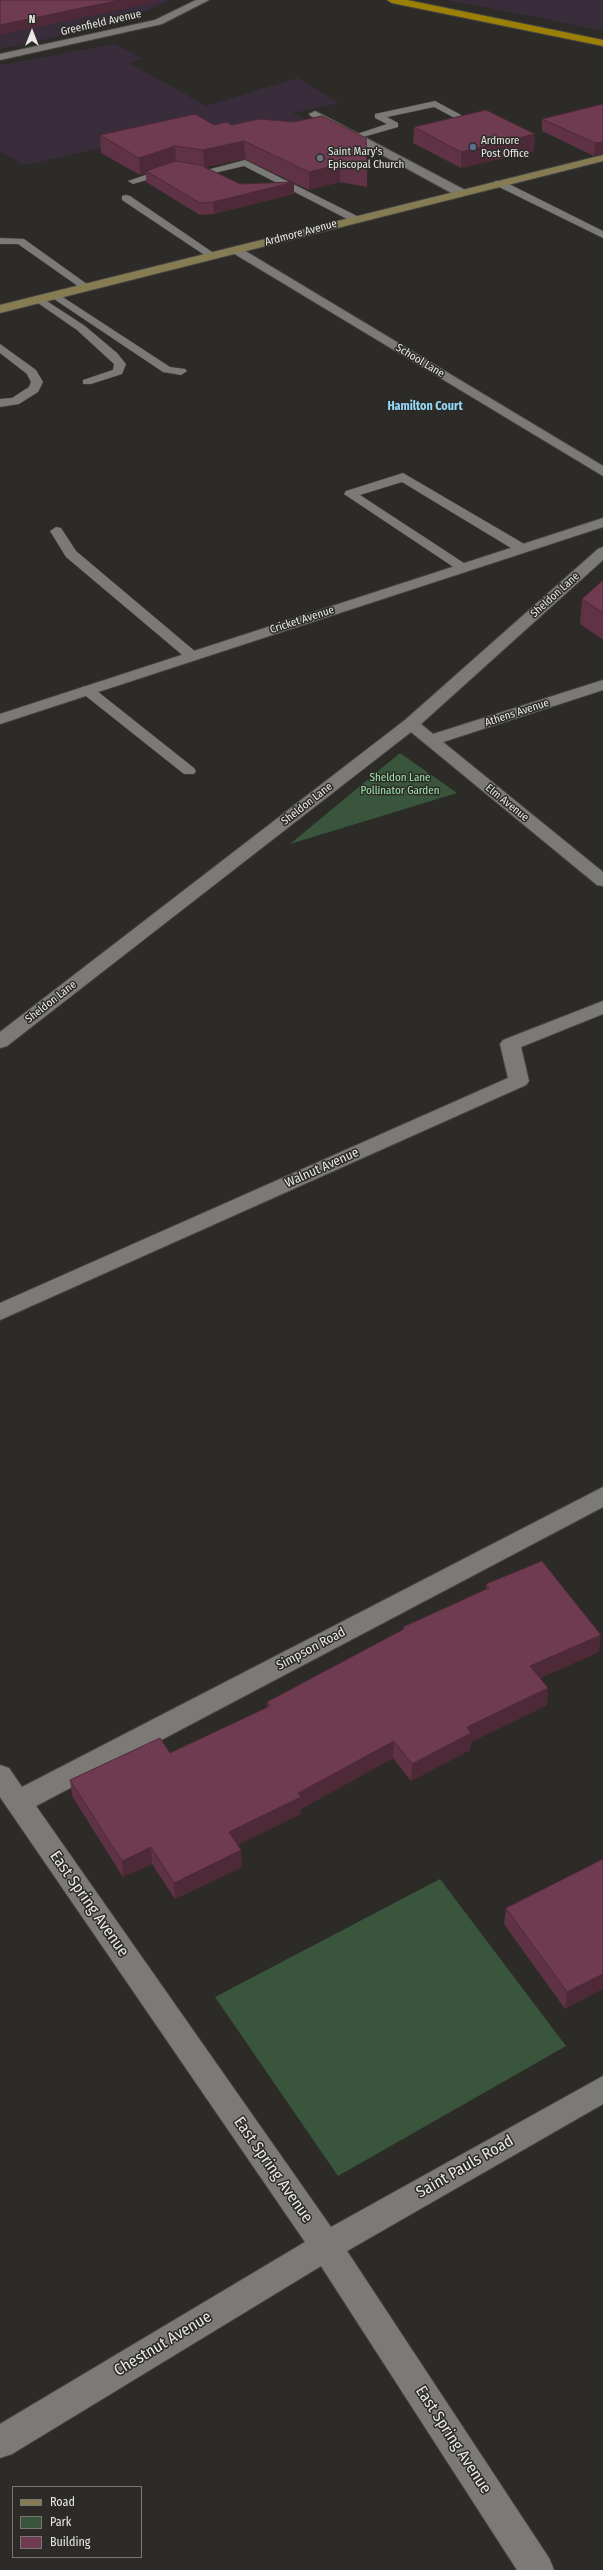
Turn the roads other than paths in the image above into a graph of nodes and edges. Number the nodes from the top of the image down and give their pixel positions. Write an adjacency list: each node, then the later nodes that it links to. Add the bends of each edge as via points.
1 (204, 0): 4 (street, Greenfield Avenue, via 158,22)
2 (392, 0): 3 (highway)
3 (603, 43)
4 (0, 57)
5 (315, 114): 7 (street)
6 (471, 123): 7 (lane, via 435,104 378,116 395,125)
7 (356, 136): 15 (street)
8 (603, 158): 11 (street, Ardmore Avenue)
9 (204, 172): 10 (lane, via 176,168); 12 (lane); 13 (lane, via 245,163)
10 (134, 181)
11 (499, 183): 15 (street, Ardmore Avenue); 18 (lane)
12 (231, 186)
13 (296, 189): 14 (lane); 17 (lane)
14 (274, 191)
15 (461, 192): 17 (street, Ardmore Avenue)
16 (126, 198): 21 (lane)
17 (355, 219): 20 (street, Ardmore Avenue)
18 (603, 235)
19 (0, 241): 22 (lane, via 20,241)
20 (237, 250): 21 (street, Ardmore Avenue); 30 (street, School Lane)
21 (212, 256): 22 (street, Ardmore Avenue)
22 (86, 287): 23 (street, Ardmore Avenue)
23 (55, 295): 24 (street, Ardmore Avenue); 27 (lane, via 167,370)
24 (39, 299): 25 (street, Ardmore Avenue); 28 (lane, via 81,328 120,364 118,372)
25 (0, 309)
26 (0, 347): 29 (lane, via 32,372 37,382 34,389 15,401)
27 (181, 371)
28 (87, 382)
29 (0, 403)
30 (603, 472)
31 (603, 522): 33 (street, Cricket Avenue)
32 (56, 531): 36 (lane, via 71,554)
33 (521, 548): 35 (street, Cricket Avenue); 35 (lane, via 403,477 350,494)
34 (603, 552): 40 (street, Sheldon Lane)
35 (463, 567): 36 (street, Cricket Avenue)
36 (192, 656): 38 (street, Cricket Avenue)
37 (603, 685): 41 (street, Athens Avenue)
38 (87, 690): 39 (street, Cricket Avenue); 42 (lane)
39 (0, 718)
40 (411, 724): 41 (street, Elm Avenue); 45 (street, Sheldon Lane)
41 (431, 740): 43 (street, Elm Avenue)
42 (189, 771)
43 (602, 878)
44 (603, 1007): 46 (street, Walnut Avenue, via 510,1044 519,1080)
45 (0, 1042)
46 (0, 1312)
47 (603, 1496): 49 (street, Simpson Road)
48 (0, 1776): 49 (street, East Spring Avenue)
49 (18, 1802): 51 (street, East Spring Avenue)
50 (603, 2089): 51 (street, Saint Pauls Road)
51 (326, 2246): 52 (street, Chestnut Avenue); 53 (street, East Spring Avenue)
52 (0, 2442)
53 (537, 2570)

